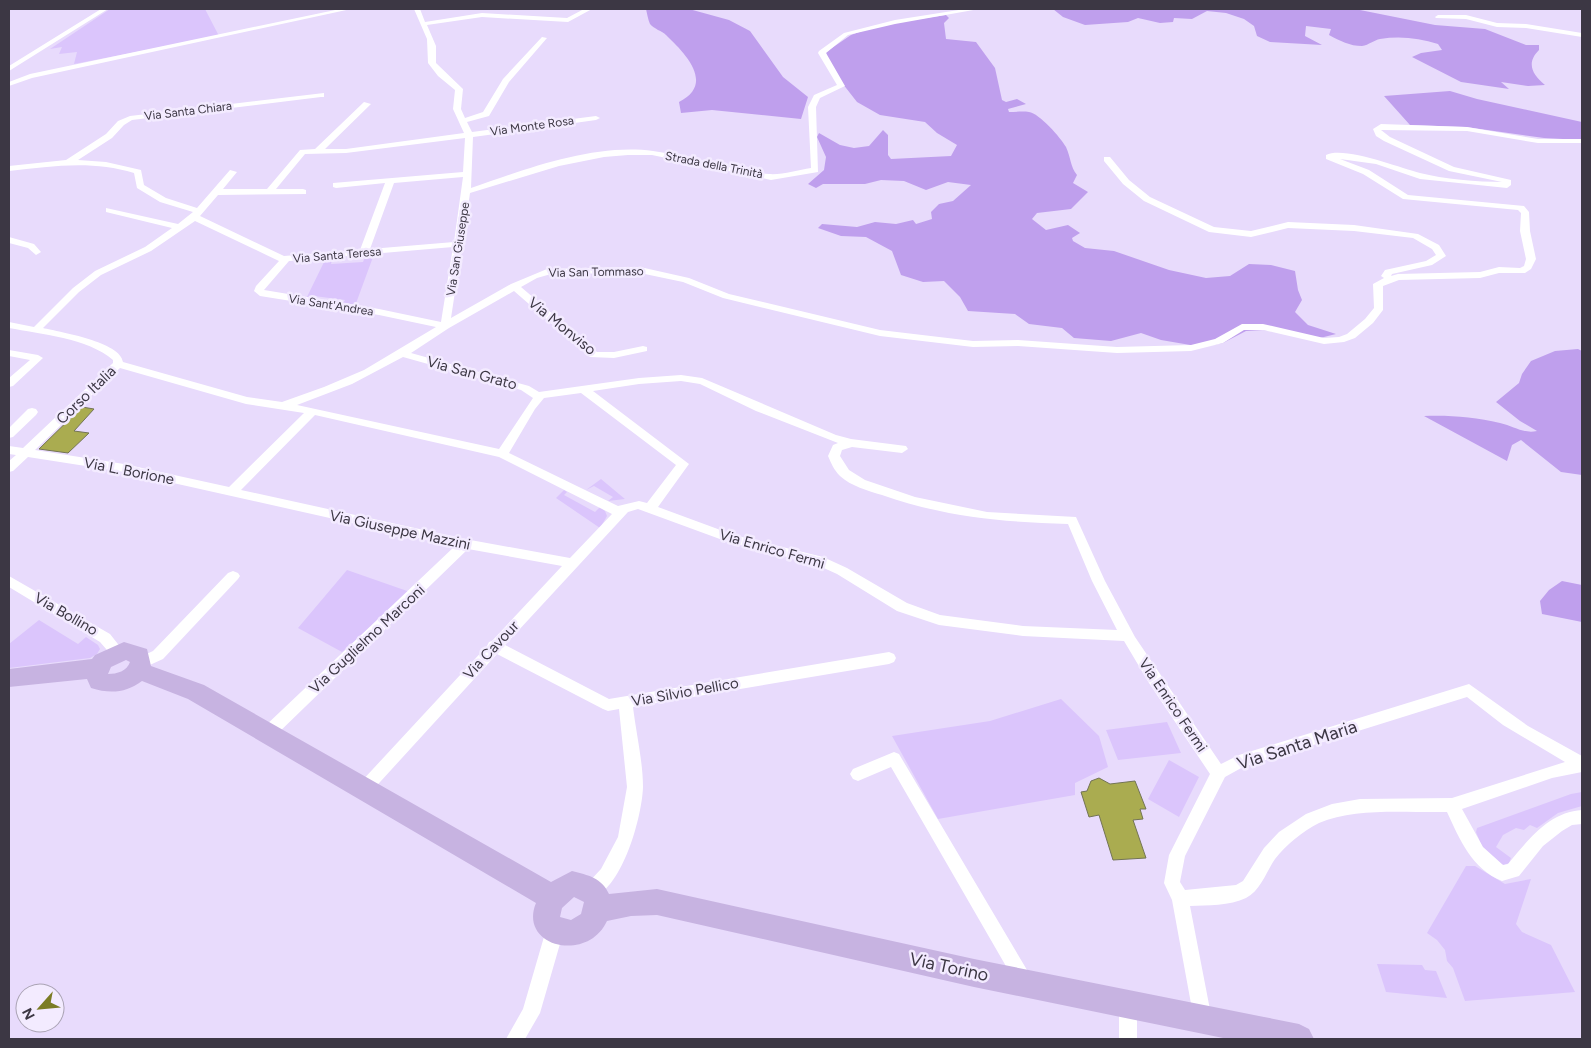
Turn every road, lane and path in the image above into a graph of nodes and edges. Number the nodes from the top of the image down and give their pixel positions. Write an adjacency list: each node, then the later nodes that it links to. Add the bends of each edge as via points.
1 (105, 9): 10 (street)
2 (348, 9): 14 (street, via 30,76)
3 (417, 9): 7 (street, Via San Giuseppe)
4 (589, 9): 7 (street, via 568,20 482,14)
5 (976, 9): 32 (street, Strada della Trinità, via 895,22 846,34 822,53 840,86 817,97 812,107 815,170 771,177 633,152 572,160)
6 (1438, 13): 8 (street)
7 (423, 24): 18 (street, Via San Giuseppe, via 433,40 432,62 459,89 457,109)
8 (1582, 35)
9 (544, 38): 18 (street, via 506,81 486,114)
10 (24, 60): 11 (street); 13 (street)
11 (36, 63)
12 (28, 68): 14 (street, via 11,78)
13 (9, 69)
14 (11, 83)
15 (321, 95): 23 (street, Via Santa Chiara, via 130,118)
16 (367, 104): 21 (street)
17 (596, 118): 19 (street, Via Monte Rosa)
18 (462, 121): 19 (street, Via San Giuseppe)
19 (469, 135): 21 (street, Via Monte Rosa, via 346,151); 26 (street, Via San Giuseppe)
20 (1582, 141): 41 (street, via 1538,141 1458,128 1381,126 1377,129 1387,139 1437,164 1500,179 1508,182 1507,185 1420,176 1363,158 1329,157 1366,172 1406,197 1493,204 1520,208 1525,212 1531,259 1522,271 1398,277)
21 (318, 150): 30 (street, via 303,152)
22 (1107, 159): 41 (street, via 1126,182 1148,199 1212,230 1251,234 1288,225 1354,228 1415,236 1436,247 1441,256 1428,263 1388,272)
23 (69, 162): 24 (street); 34 (street, Via Santa Teresa, via 128,168 138,172 140,186)
24 (9, 168)
25 (234, 172): 29 (street)
26 (467, 174): 27 (street); 32 (street, Via San Giuseppe)
27 (390, 182): 28 (street); 39 (street)
28 (336, 185)
29 (218, 192): 30 (street); 34 (street)
30 (269, 192): 31 (street)
31 (303, 192)
32 (466, 192): 37 (street, Via San Giuseppe)
33 (109, 210): 35 (street)
34 (197, 214): 35 (street); 40 (street, Via Santa Teresa)
35 (179, 227): 45 (street, via 148,248 98,273)
36 (9, 240): 38 (street, via 31,246)
37 (460, 244): 39 (street, Via Santa Teresa); 43 (street, Via San Giuseppe)
38 (36, 252)
39 (364, 252): 40 (street, Via Santa Teresa)
40 (284, 259): 43 (street, Via Sant'Andrea, via 261,286 262,294)
41 (1382, 282): 42 (street, Via San Tommaso, via 1378,284 1379,308 1369,322 1340,340 1324,341 1263,326 1242,327 1219,341 1191,348 1116,350 1018,343 973,344 867,331 726,296 686,280 640,270 550,271)
42 (514, 286): 43 (street, Via San Tommaso); 46 (street, Via Monviso, via 594,355)
43 (445, 326): 48 (street)
44 (12, 328): 45 (street, Corso Italia)
45 (35, 330): 49 (street, Corso Italia, via 98,345 114,353)
46 (643, 349)
47 (9, 353): 50 (street, via 38,358)
48 (403, 354): 52 (street, Via San Grato, via 525,388); 53 (street, via 331,390)
49 (118, 364): 53 (street, via 246,400); 60 (street, Corso Italia)
50 (9, 384)
51 (584, 390): 52 (street); 57 (street, via 638,381 681,378 702,381 832,438); 64 (street, via 683,464)
52 (539, 397): 61 (street)
53 (282, 406): 54 (street)
54 (313, 411): 61 (street); 63 (street)
55 (32, 412): 56 (street)
56 (9, 434)
57 (852, 443): 58 (street); 70 (street, Via Enrico Fermi, via 837,448 834,456 839,467 846,475 877,489 988,516 1072,520)
58 (902, 449)
59 (9, 450): 60 (street)
60 (26, 452): 62 (street, Corso Italia); 63 (street, Via L. Borione, via 124,468)
61 (502, 454): 65 (street)
62 (9, 468)
63 (230, 493): 66 (street, Via Giuseppe Mazzini)
64 (650, 509): 65 (street, Via Enrico Fermi, via 639,506); 70 (street, Via Enrico Fermi, via 732,540 818,560 902,607 939,620 1023,631)
65 (618, 512): 67 (street, Via Cavour)
66 (465, 544): 67 (street, Via Giuseppe Mazzini); 78 (street, Via Guglielmo Marconi)
67 (571, 564): 71 (street, Via Cavour)
68 (233, 576): 74 (street, via 158,655)
69 (9, 581): 72 (street, Via Bollino, via 105,638)
70 (1128, 636): 80 (street, Via Enrico Fermi)
71 (494, 646): 77 (street, Via Silvio Pellico, via 608,705); 82 (street, Via Cavour)
72 (118, 652): 74 (main road, via 135,652 141,658); 75 (main road)
73 (888, 658): 77 (street, Via Silvio Pellico)
74 (140, 666): 75 (main road, via 124,681 110,684 96,678); 78 (main road, via 196,692)
75 (98, 668): 76 (main road)
76 (9, 678)
77 (625, 702): 87 (street, via 635,787 626,838)
78 (268, 733): 82 (main road)
79 (1582, 764): 80 (street, Via Santa Maria, via 1538,740 1469,690 1239,762); 83 (street)
80 (1218, 773): 86 (street, Via Santa Maria, via 1176,855 1172,883)
81 (858, 774): 89 (street, via 894,759)
82 (365, 788): 85 (main road)
83 (1452, 805): 84 (street, via 1480,858 1502,873 1513,870 1556,826 1570,818); 86 (street, via 1360,806 1332,811 1312,819 1285,837 1270,853 1249,887 1239,893)
84 (1582, 817)
85 (551, 897): 87 (main road, via 560,888 584,884); 88 (main road, via 547,914)
86 (1180, 899): 91 (street, Via Santa Maria)
87 (596, 900): 88 (main road, via 594,920 586,928 564,934); 89 (main road, Via Torino, via 657,902)
88 (555, 930): 92 (street, via 530,1013)
89 (1025, 983): 90 (main road, Via Torino)
90 (1128, 1005): 91 (main road, Via Torino); 93 (street)
91 (1202, 1020): 94 (main road, Via Torino)
92 (515, 1039)
93 (1128, 1039)
94 (1299, 1039)

